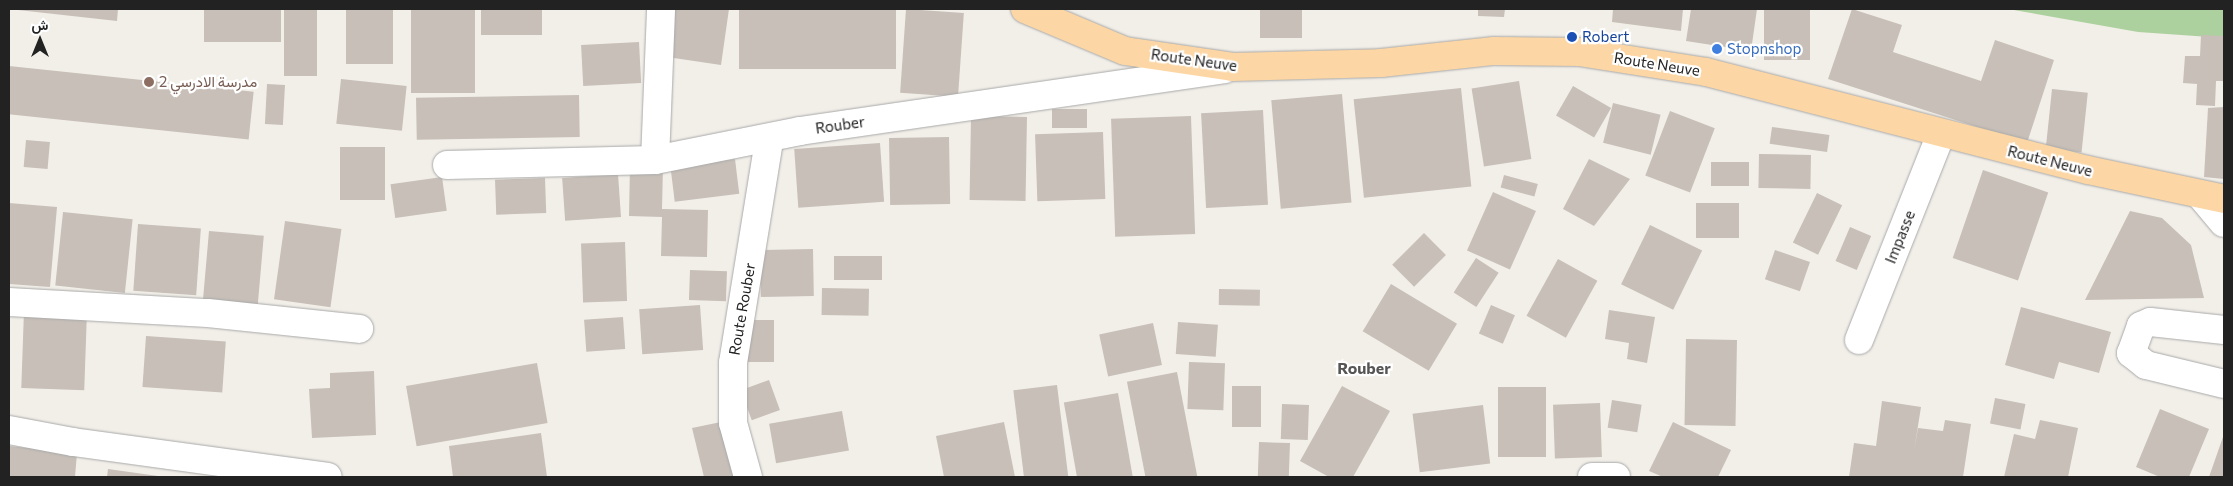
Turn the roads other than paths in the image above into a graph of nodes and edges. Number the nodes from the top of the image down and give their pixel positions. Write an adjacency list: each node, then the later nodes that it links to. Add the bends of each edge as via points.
1 (660, 9): 6 (street)
2 (1025, 9): 3 (main road, Route Neuve, via 1125,51)
3 (1233, 67): 4 (main road, Route Neuve, via 1381,63 1494,51 1579,52 1706,72); 5 (street, Rouber, via 800,131)
4 (1941, 134): 8 (main road, Route Neuve); 13 (street, Impasse)
5 (770, 140): 6 (street, Rouber); 17 (street, Route Rouber, via 733,363 733,423)
6 (655, 160): 7 (street, Rouber)
7 (447, 165)
8 (2212, 198): 9 (street)
9 (2224, 223)
10 (9, 302): 11 (street, via 208,313)
11 (358, 329)
12 (2224, 330): 14 (street, via 2150,322 2141,326 2131,353 2146,365)
13 (1860, 340)
14 (2224, 384)
15 (9, 430): 16 (street, via 73,442)
16 (328, 477)
17 (748, 477)
18 (1592, 477): 19 (street)
19 (1616, 477)

